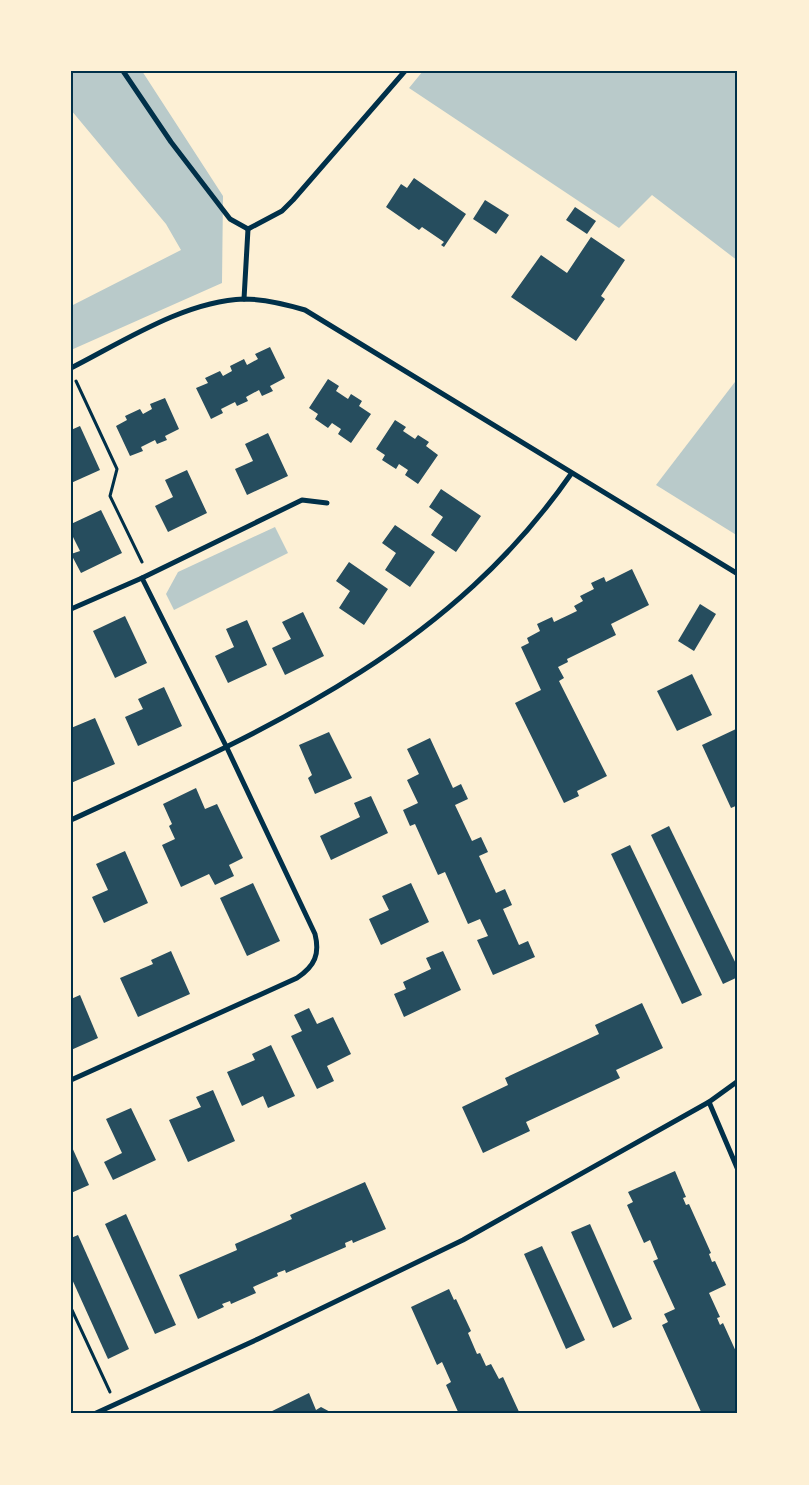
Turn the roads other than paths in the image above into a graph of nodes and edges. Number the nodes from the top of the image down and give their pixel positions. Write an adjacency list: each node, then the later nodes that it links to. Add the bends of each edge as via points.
1 (122, 71): 3 (street, via 230,219)
2 (405, 71): 3 (street, via 293,200 282,211)
3 (248, 229): 4 (street)
4 (244, 299): 5 (street, via 209,304 176,315); 6 (street, via 304,310)
5 (71, 368)
6 (571, 474): 8 (street); 11 (street, via 524,535 447,610 347,682)
7 (326, 503): 9 (street, via 302,500)
8 (738, 574)
9 (142, 578): 10 (street); 11 (street)
10 (71, 609)
11 (227, 748): 12 (street); 13 (street, via 315,934 318,948 315,962 308,971 285,984)
12 (71, 820)
13 (71, 1080)
14 (738, 1081): 15 (street)
15 (709, 1102): 16 (street); 17 (street, via 463,1240)
16 (738, 1170)
17 (94, 1414)

